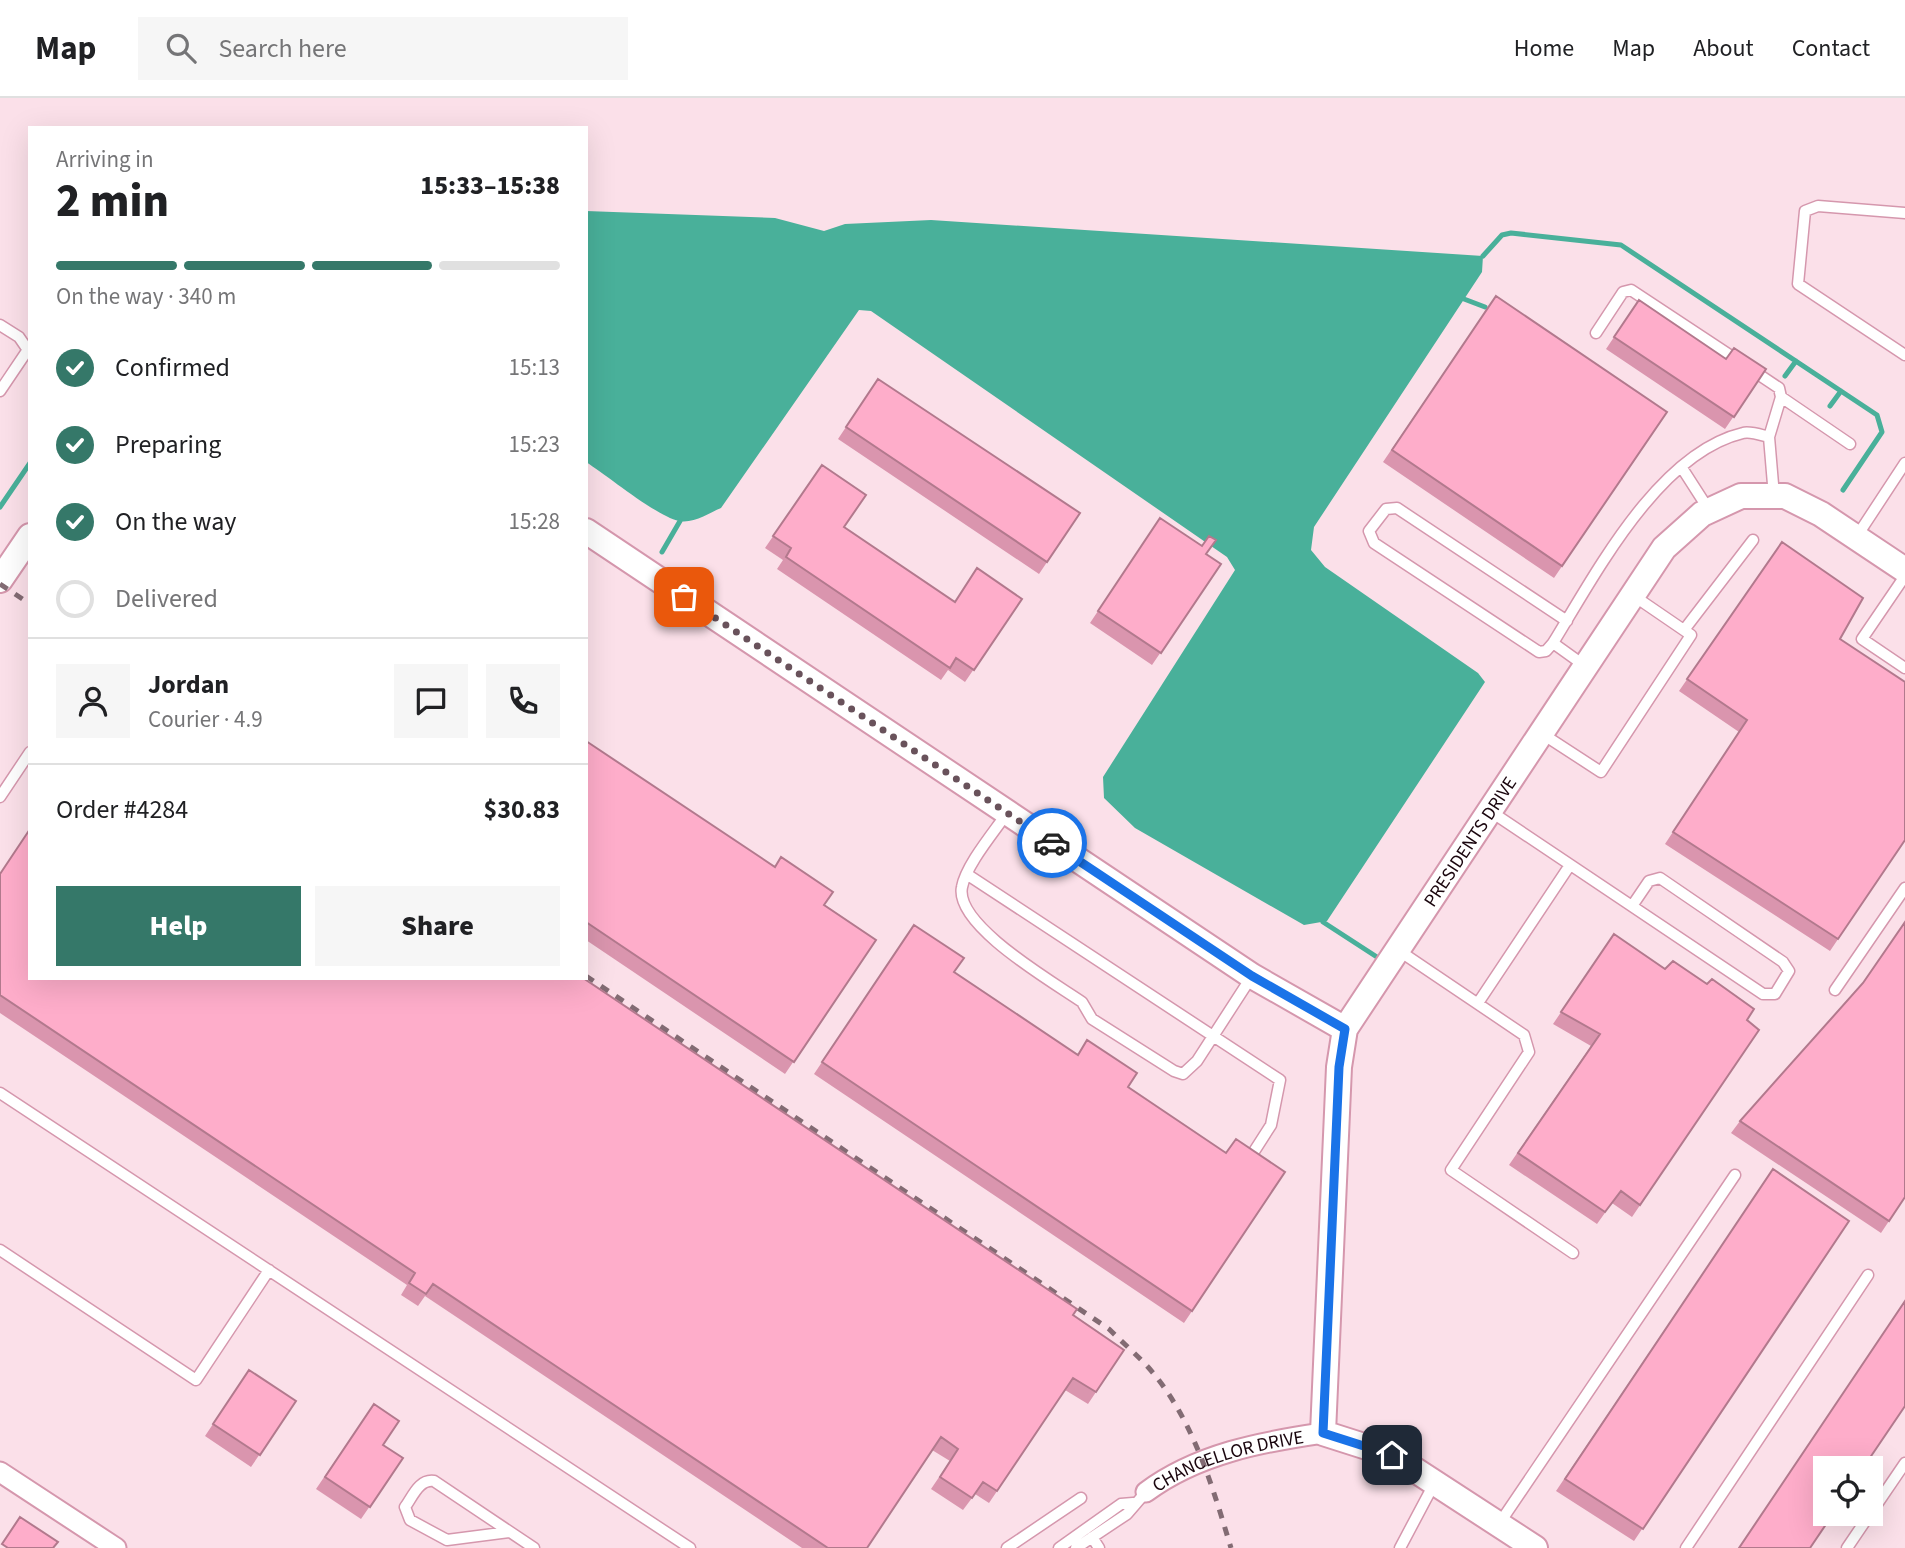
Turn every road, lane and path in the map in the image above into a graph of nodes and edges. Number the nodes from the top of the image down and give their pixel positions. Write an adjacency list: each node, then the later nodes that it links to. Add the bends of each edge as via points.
1 (1905, 213): 5 (lane, via 1818,206 1805,211 1798,284)
2 (0, 325): 4 (lane, via 19,337)
3 (1596, 333): 7 (lane, via 1623,292 1631,290 1779,388)
4 (28, 352): 6 (lane)
5 (1905, 355)
6 (0, 391)
7 (1781, 397): 8 (lane); 9 (lane)
8 (1769, 437): 11 (lane, via 1745,432 1695,454); 12 (lane)
9 (1850, 444)
10 (1905, 463): 15 (lane)
11 (1682, 468): 13 (lane); 22 (lane, via 1629,520)
12 (1774, 496): 13 (street, PRESIDENTS DRIVE, via 1741,496); 15 (street, PRESIDENTS DRIVE, via 1797,502)
13 (1709, 511): 21 (street, PRESIDENTS DRIVE, via 1664,548)
14 (588, 532): 31 (street)
15 (1856, 538): 18 (street, PRESIDENTS DRIVE)
16 (1753, 540): 23 (lane)
17 (27, 545): 20 (street)
18 (1905, 570)
19 (1905, 576): 26 (lane, via 1863,639)
20 (0, 580)
21 (1633, 595): 23 (lane); 25 (street, PRESIDENTS DRIVE)
22 (1567, 621): 24 (lane); 24 (lane, via 1397,508 1386,509 1372,524 1369,531 1374,543 1539,652)
23 (1684, 630): 27 (lane, via 1691,635 1601,772)
24 (1553, 643): 25 (lane)
25 (1585, 666): 27 (street, PRESIDENTS DRIVE)
26 (1905, 668)
27 (1541, 733): 30 (street, PRESIDENTS DRIVE)
28 (28, 755): 29 (lane)
29 (0, 797)
30 (1489, 811): 32 (lane); 36 (street, PRESIDENTS DRIVE)
31 (1007, 813): 33 (lane); 37 (street)
32 (1570, 865): 35 (lane); 39 (lane)
33 (968, 875): 41 (lane); 41 (lane, via 962,887 964,909 985,934 1082,1002 1091,1018 1183,1074)
34 (1905, 888): 38 (lane)
35 (1632, 906): 35 (lane, via 1763,994 1775,993 1789,971 1783,962 1660,878 1649,881)
36 (1398, 949): 39 (lane); 40 (street, PRESIDENTS DRIVE)
37 (1252, 976): 40 (street); 41 (lane)
38 (1835, 990)
39 (1478, 1003): 46 (lane, via 1524,1035 1529,1052 1451,1170)
40 (1345, 1029): 49 (street, PRESIDENTS DRIVE, via 1339,1067)
41 (1214, 1036): 43 (lane, via 1280,1080 1271,1125)
42 (0, 1093): 47 (lane)
43 (1255, 1150)
44 (1735, 1175): 56 (lane)
45 (0, 1250): 47 (lane, via 196,1380)
46 (1573, 1253)
47 (269, 1270): 62 (lane)
48 (1868, 1275): 69 (lane)
49 (1323, 1433): 52 (street, CHANCELLOR DRIVE, via 1392,1455); 54 (street, CHANCELLOR DRIVE, via 1274,1440 1203,1460)
50 (1905, 1463): 53 (lane)
51 (0, 1472): 60 (street)
52 (1436, 1482): 56 (street, CHANCELLOR DRIVE); 67 (lane)
53 (1883, 1496)
54 (1139, 1497): 59 (lane, via 1127,1514); 64 (lane, via 1121,1504)
55 (1082, 1498): 63 (lane)
56 (1499, 1524): 68 (street, CHANCELLOR DRIVE)
57 (1863, 1526): 70 (lane)
58 (509, 1532): 58 (lane, via 430,1480 423,1482 405,1507 410,1520 447,1540); 61 (lane)
59 (1092, 1537): 65 (lane); 66 (lane)
60 (116, 1548)
61 (534, 1548)
62 (690, 1548)
63 (1007, 1548)
64 (1059, 1548)
65 (1076, 1548)
66 (1099, 1548)
67 (1400, 1548)
68 (1535, 1548)
69 (1686, 1548)
70 (1847, 1548)

